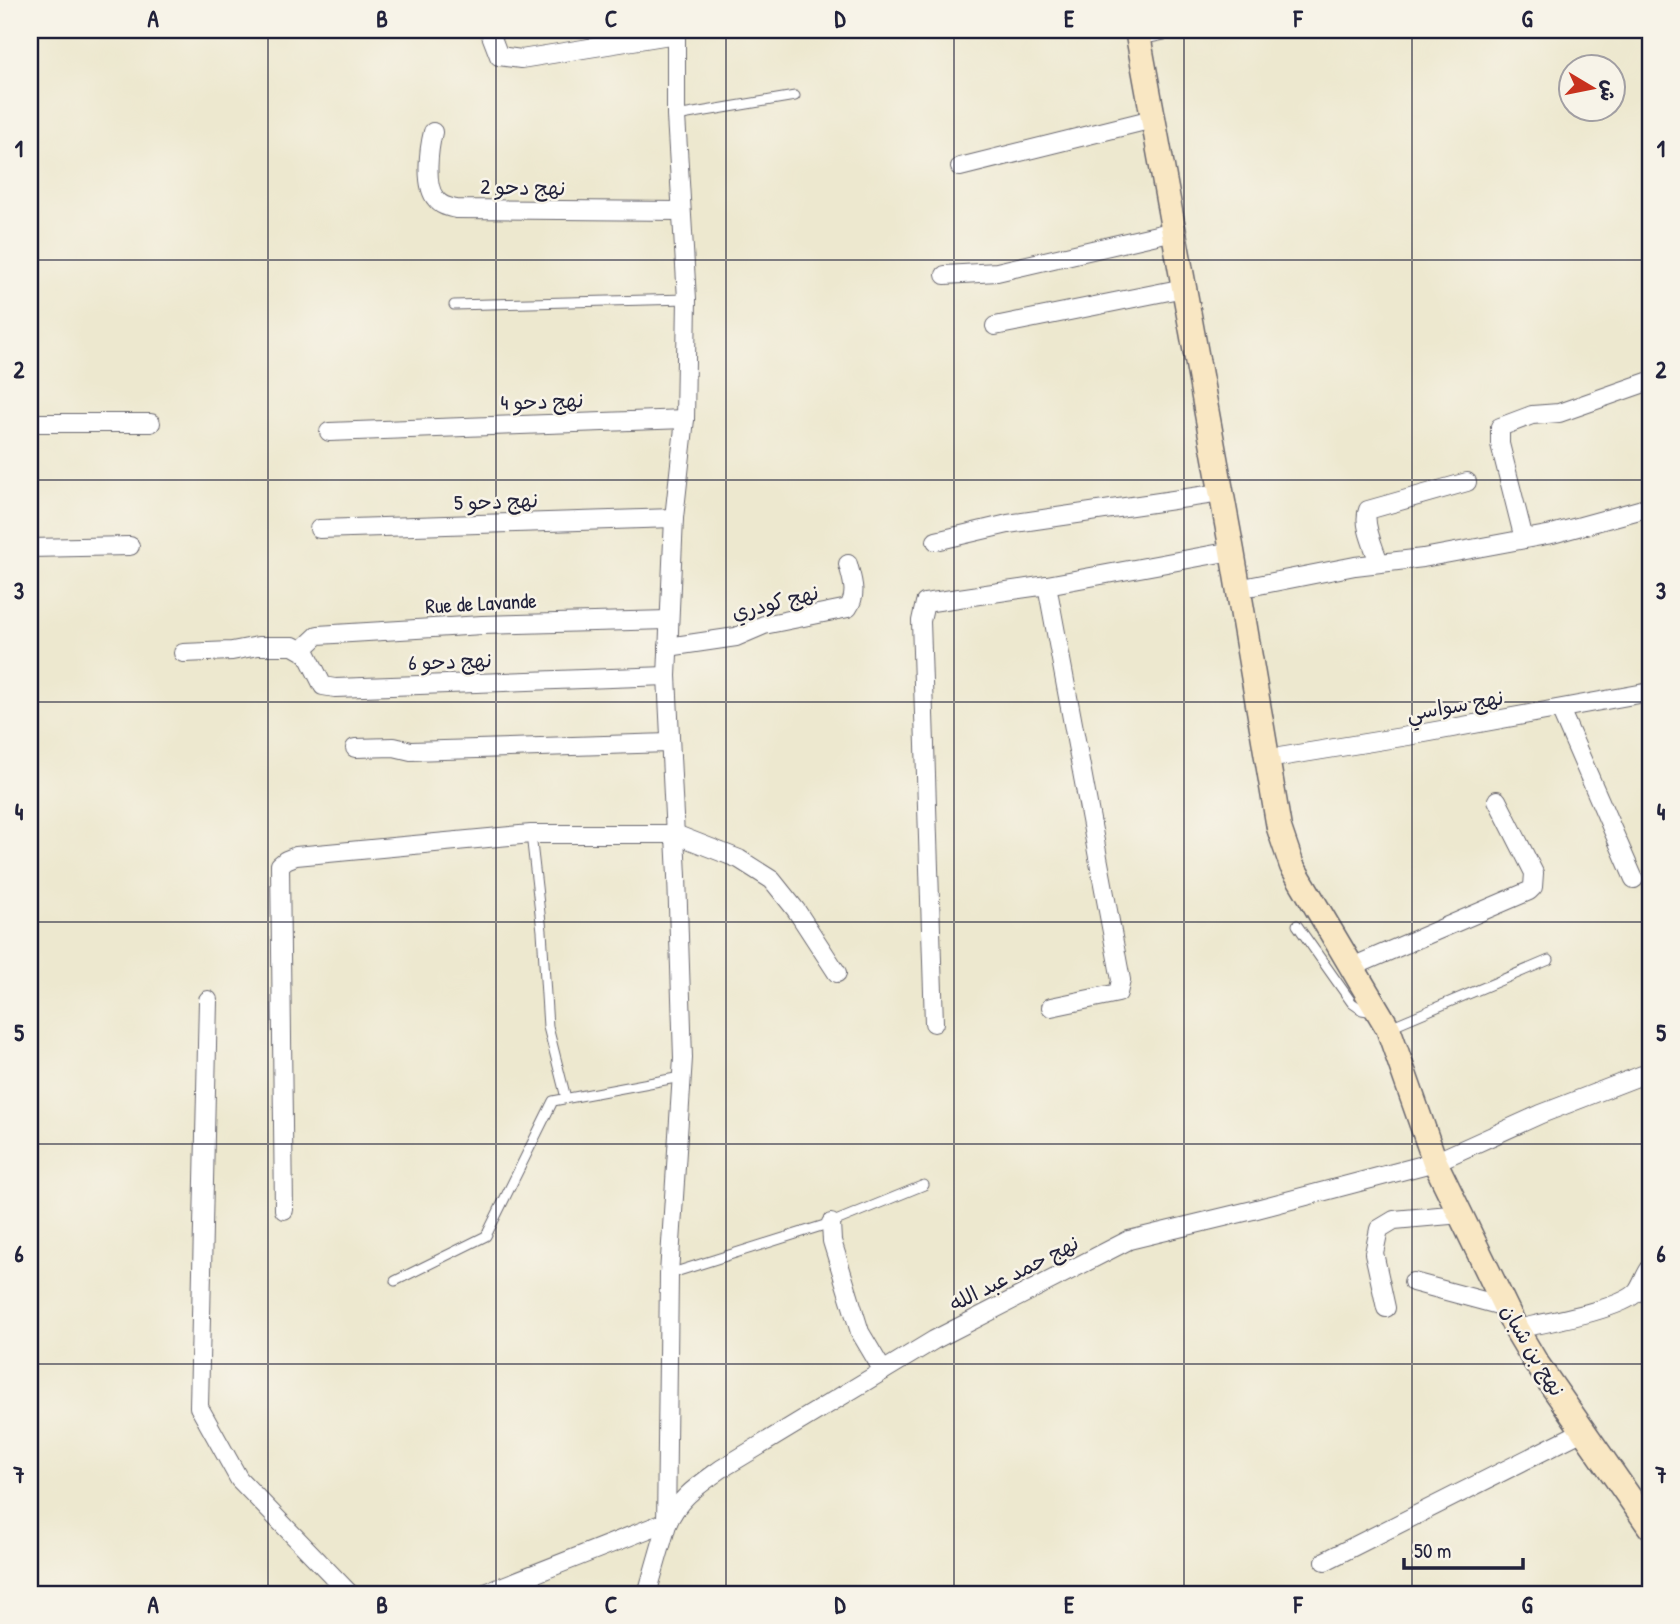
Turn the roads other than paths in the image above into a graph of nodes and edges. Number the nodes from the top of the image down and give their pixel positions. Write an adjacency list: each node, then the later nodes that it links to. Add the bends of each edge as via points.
1 (489, 30): 3 (street, via 499,56 521,59)
2 (1166, 30): 4 (street)
3 (676, 32): 6 (street)
4 (1138, 33): 7 (street, نهج بن شبان)
5 (795, 96): 6 (lane)
6 (676, 116): 10 (street)
7 (1153, 120): 9 (street); 11 (street, نهج بن شبان)
8 (433, 132): 10 (street, نهج دحو 2, via 428,149 430,180 434,198 444,206)
9 (960, 167)
10 (681, 211): 14 (street)
11 (1174, 231): 12 (street, via 997,272); 13 (street, نهج بن شبان)
12 (945, 275)
13 (1184, 288): 16 (street); 23 (street, نهج بن شبان)
14 (687, 299): 15 (lane); 18 (street)
15 (454, 305)
16 (995, 326)
17 (1650, 381): 27 (street, via 1559,413 1532,415 1500,427 1500,444)
18 (685, 419): 21 (street, نهج دحو 4); 25 (street)
19 (30, 423): 20 (street)
20 (151, 424)
21 (329, 432)
22 (1467, 482): 32 (street, via 1368,510)
23 (1221, 493): 28 (street, via 1008,524); 31 (street, نهج بن شبان)
24 (1650, 507): 27 (street)
25 (674, 518): 26 (street, نهج دحو 5); 36 (street)
26 (319, 529)
27 (1524, 539): 32 (street)
28 (936, 541)
29 (130, 546): 30 (street)
30 (30, 548)
31 (1232, 551): 34 (street); 35 (street, نهج بن شبان)
32 (1379, 563): 35 (street)
33 (848, 564): 37 (street, نهج كودري, via 854,588 848,608 764,625 736,637)
34 (1047, 585): 55 (street, via 1121,980 1118,993); 57 (street, via 925,603 921,613)
35 (1238, 589): 45 (street, نهج بن شبان)
36 (668, 620): 37 (street); 38 (street, Rue de Lavande, via 317,635)
37 (668, 647): 40 (street)
38 (302, 650): 39 (street, via 258,646); 40 (street, نهج دحو 6, via 323,686 335,688)
39 (183, 653)
40 (667, 676): 43 (street)
41 (1650, 692): 42 (street, نهج سواسي)
42 (1560, 709): 45 (street, نهج سواسي); 49 (street)
43 (669, 743): 44 (street, via 411,751); 48 (street)
44 (355, 748)
45 (1267, 759): 52 (street, نهج بن شبان, via 1279,828 1292,866)
46 (1497, 800): 52 (street, via 1534,873 1533,887)
47 (531, 834): 48 (street); 60 (lane, via 548,1027); 63 (street, via 296,856 280,865)
48 (675, 834): 53 (street, via 739,859 772,880); 59 (street)
49 (1634, 879)
50 (1297, 925): 56 (lane, via 1352,1003)
51 (1549, 960): 56 (lane)
52 (1352, 967): 56 (street, نهج بن شبان)
53 (837, 973)
54 (208, 1000): 77 (street, via 199,1407 239,1479)
55 (1051, 1007)
56 (1383, 1021): 61 (street, نهج بن شبان)
57 (934, 1023)
58 (1650, 1072): 61 (street, نهج حمد عبد الله)
59 (681, 1077): 60 (lane); 67 (street)
60 (566, 1098): 68 (lane, via 553,1101 486,1236)
61 (1435, 1162): 64 (street, نهج بن شبان); 72 (street, نهج حمد عبد الله, via 1129,1240)
62 (924, 1185): 65 (lane)
63 (284, 1210)
64 (1461, 1214): 70 (street, via 1394,1220 1379,1229 1374,1253); 71 (street, نهج بن شبان)
65 (831, 1223): 67 (lane); 72 (street, via 832,1241 860,1332)
66 (1650, 1268): 71 (street, via 1631,1297 1591,1312)
67 (669, 1274): 74 (street)
68 (395, 1281)
69 (1413, 1282): 71 (street)
70 (1387, 1308)
71 (1511, 1318): 73 (street, نهج بن شبان)
72 (883, 1371): 74 (street, نهج حمد عبد الله, via 720,1469 690,1492)
73 (1583, 1431): 75 (street, نهج بن شبان); 76 (street)
74 (666, 1525): 78 (street); 79 (street)
75 (1650, 1527)
76 (1325, 1561)
77 (350, 1594)
78 (483, 1594)
79 (647, 1594)
80 (1118, 1594): 81 (lane)
81 (1128, 1594)

